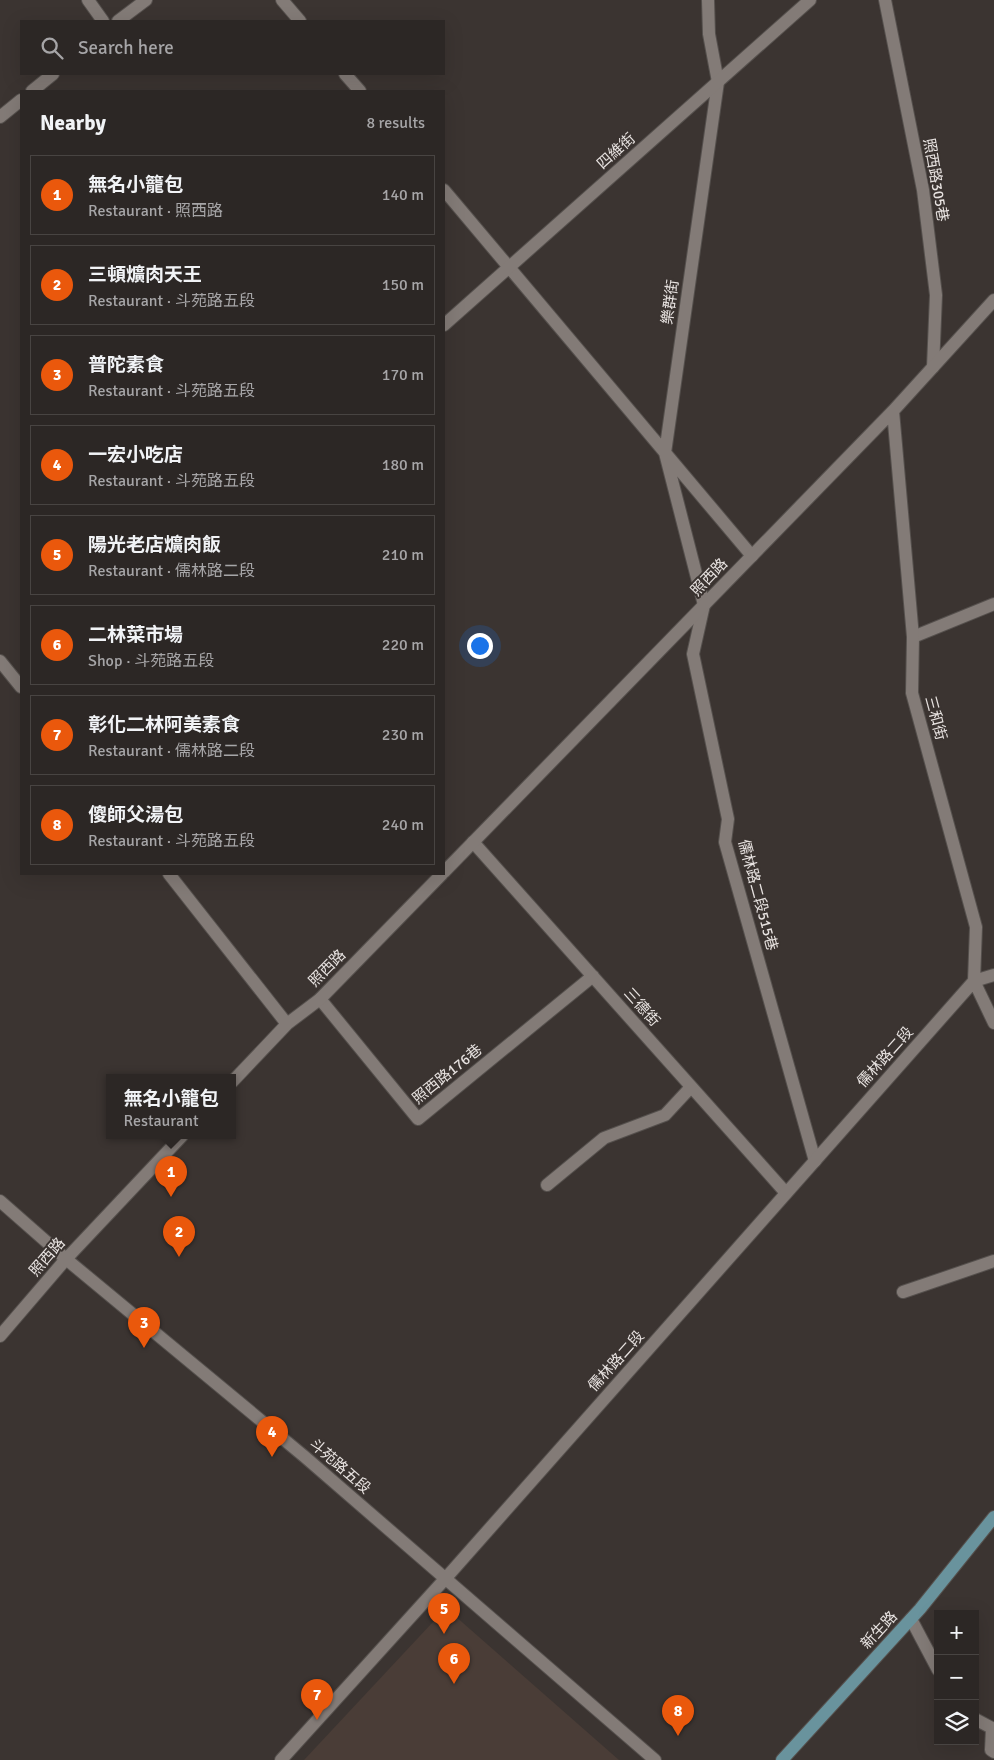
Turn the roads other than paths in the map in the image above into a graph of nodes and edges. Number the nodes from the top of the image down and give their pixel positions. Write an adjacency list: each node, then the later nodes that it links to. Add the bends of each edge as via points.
1 (88, 0): 7 (street)
2 (146, 0): 8 (street)
3 (282, 0): 9 (street)
4 (708, 0): 12 (street, 樂群街)
5 (810, 0): 12 (street, 四維街)
6 (885, 0): 21 (street, 照西路305巷, via 923,190 936,295)
7 (102, 20)
8 (119, 20)
9 (299, 20)
10 (52, 75): 13 (street)
11 (346, 75): 14 (street)
12 (718, 82): 18 (street, 四維街); 23 (street, 樂群街)
13 (33, 90)
14 (359, 90)
15 (20, 101): 16 (street)
16 (0, 117)
17 (445, 191): 18 (street)
18 (510, 267): 20 (street, 四維街); 23 (street)
19 (994, 300): 21 (street, 照西路)
20 (445, 324)
21 (933, 367): 22 (street, 照西路)
22 (893, 411): 24 (street, 照西路); 27 (street, 三和街)
23 (665, 452): 24 (street); 26 (street, 樂群街)
24 (752, 556): 26 (street, 照西路)
25 (994, 604): 27 (street)
26 (704, 605): 30 (street, 照西路); 43 (street, 儒林路二段515巷, via 693,654 728,819 725,842)
27 (913, 637): 36 (street, 三和街, via 912,693 976,928)
28 (0, 661): 29 (street)
29 (20, 686)
30 (473, 842): 31 (street, 照西路); 35 (street, 三德街)
31 (445, 871)
32 (170, 875): 39 (street)
33 (441, 875): 37 (street, 照西路)
34 (994, 975): 36 (street)
35 (593, 976): 37 (street, 照西路176巷, via 418,1119); 41 (street, 三德街)
36 (974, 981): 38 (street, 三和街); 43 (street, 儒林路二段)
37 (320, 999): 39 (street, 照西路)
38 (994, 1023)
39 (287, 1024): 40 (street, 照西路)
40 (236, 1078)
41 (691, 1087): 44 (street, via 665,1115 604,1138); 45 (street, 三德街)
42 (179, 1139): 47 (street, 照西路)
43 (815, 1161): 45 (street, 儒林路二段)
44 (547, 1186)
45 (786, 1194): 52 (street, 儒林路二段)
46 (0, 1201): 47 (street, 斗苑路五段)
47 (66, 1259): 50 (street, 照西路); 52 (street, 斗苑路五段, via 305,1457)
48 (994, 1261): 49 (street)
49 (903, 1292)
50 (0, 1336)
51 (994, 1517): 53 (street, 新生路)
52 (444, 1579): 58 (street, 儒林路二段); 59 (street, 斗苑路五段)
53 (911, 1619): 54 (street); 60 (street, 新生路)
54 (934, 1662)
55 (979, 1721): 56 (street)
56 (993, 1728): 57 (street, via 991,1750)
57 (994, 1752)
58 (281, 1760)
59 (655, 1760)
60 (782, 1760)

